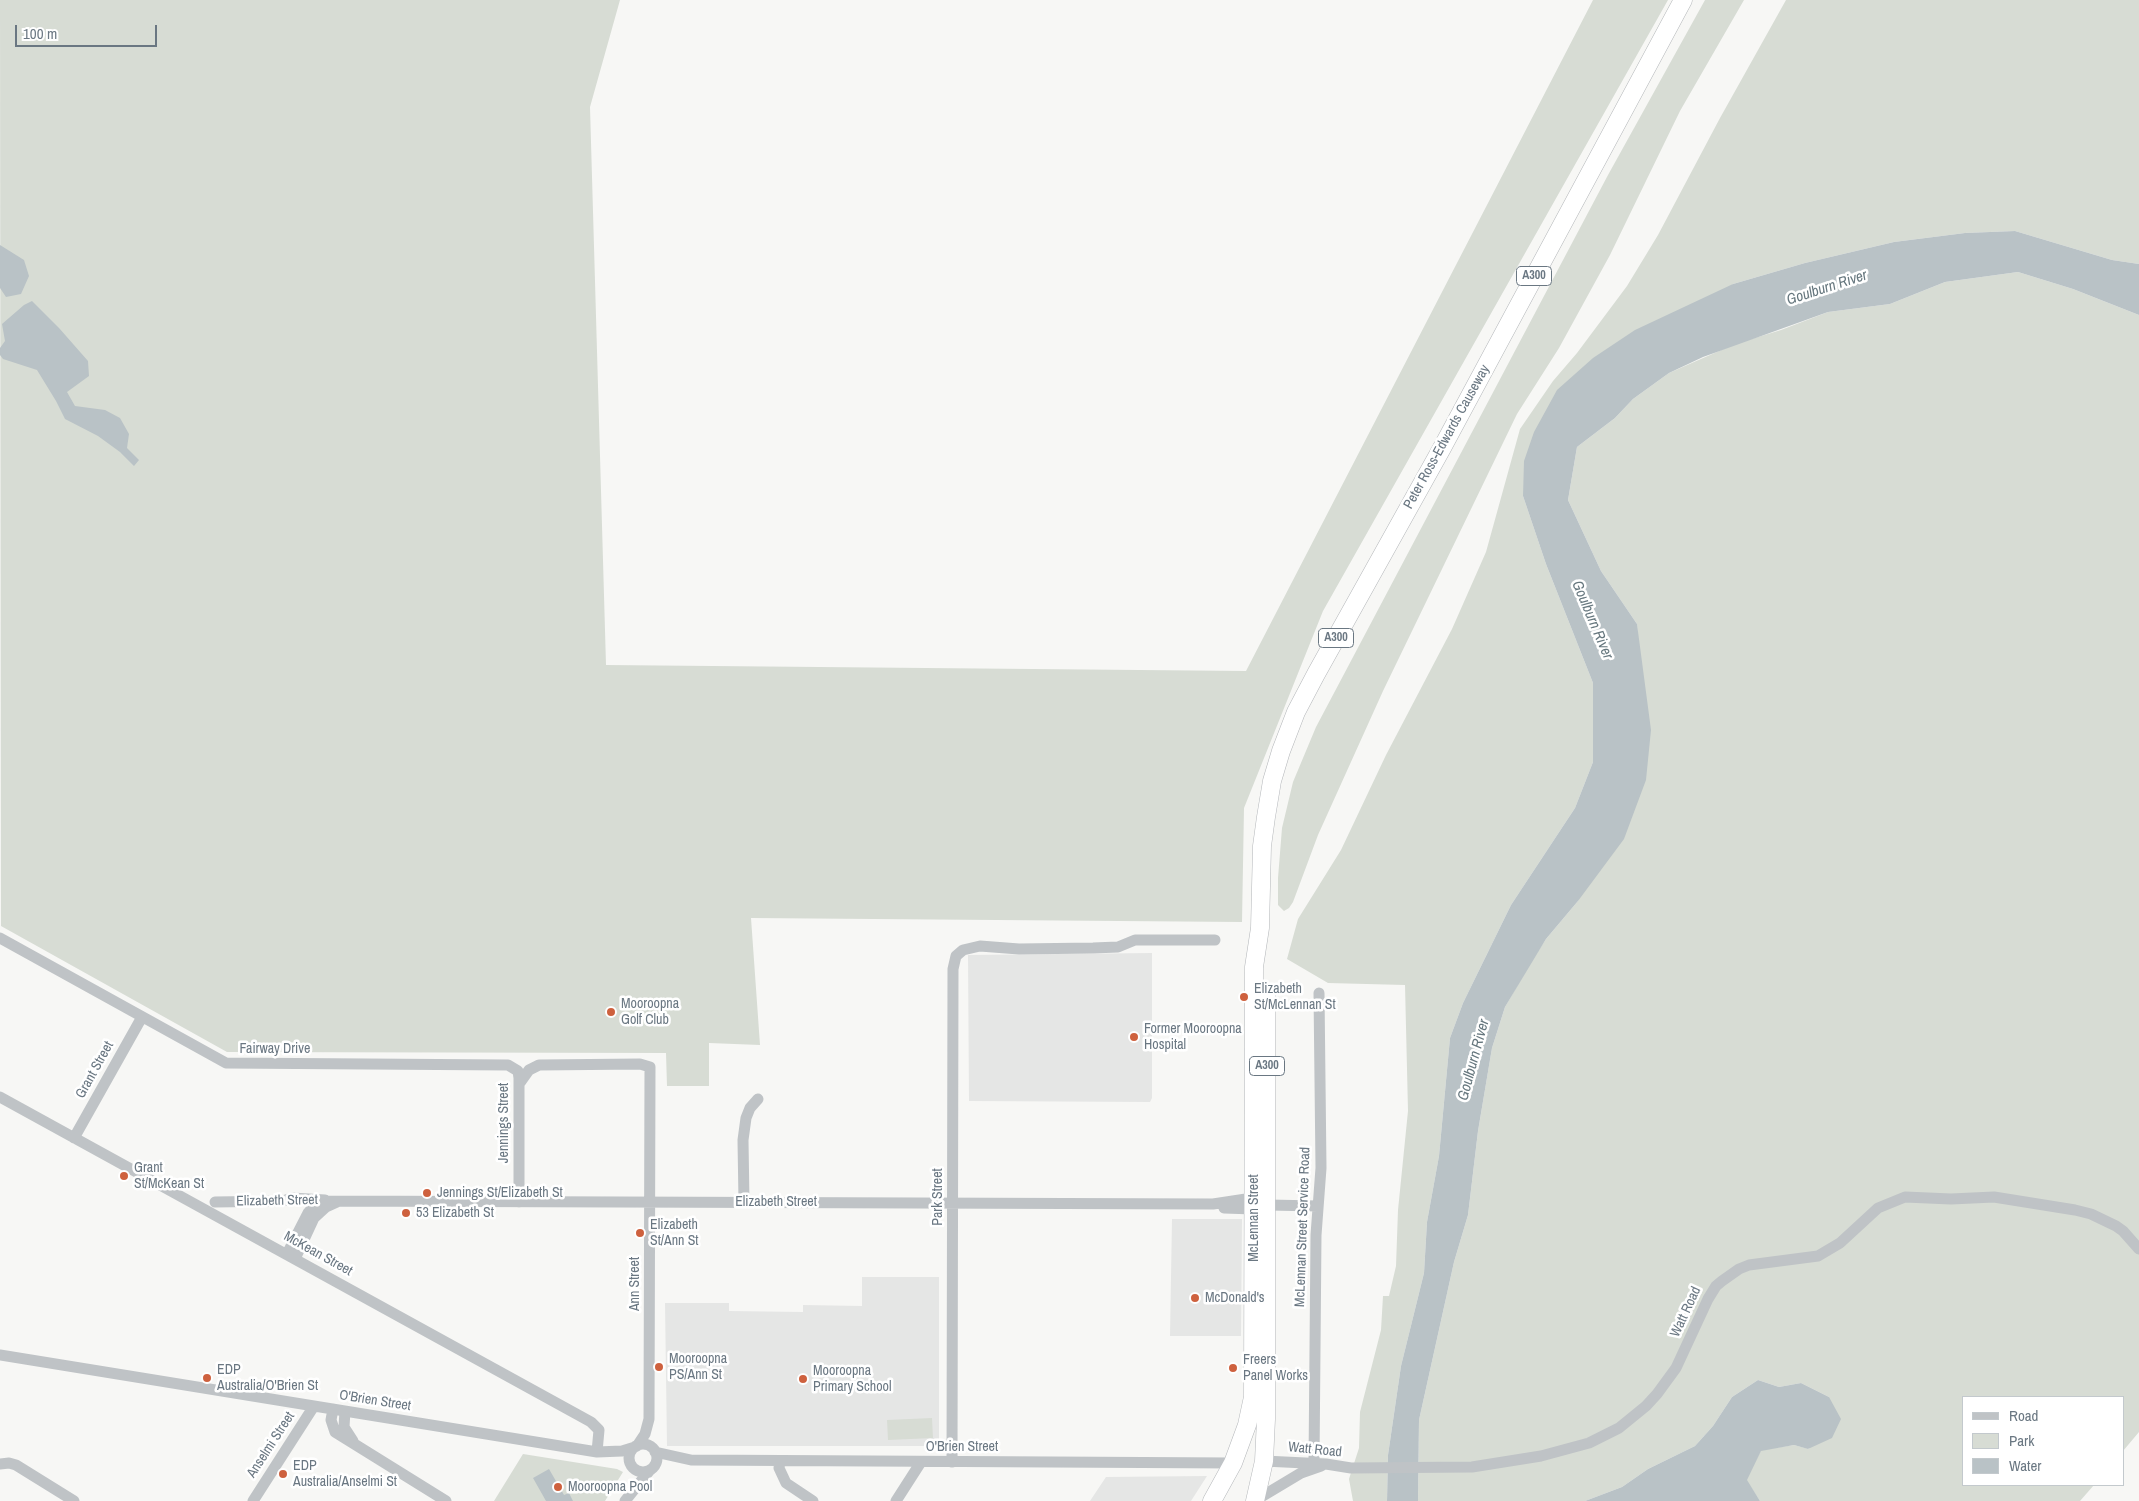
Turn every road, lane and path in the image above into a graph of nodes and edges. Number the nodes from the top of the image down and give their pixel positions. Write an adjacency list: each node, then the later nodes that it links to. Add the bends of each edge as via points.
1 (1683, 1): 2 (highway, Peter Ross-Edwards Causeway / A300, via 1296,712 1268,799)
2 (1260, 890): 3 (highway, McLennan Street / A300)
3 (1260, 928): 12 (highway, McLennan Street / A300, via 1254,967); 21 (highway, McLennan Street / A300, via 1266,965)
4 (0, 938): 7 (street, Fairway Drive)
5 (1215, 940): 17 (street, Park Street, via 1135,940 1116,947 1093,948 977,946 956,956)
6 (1319, 993): 20 (street, McLennan Street Service Road, via 1321,1156)
7 (142, 1017): 8 (street, Fairway Drive, via 229,1064 506,1064 514,1068); 11 (street, Grant Street)
8 (519, 1079): 15 (street, Jennings Street); 18 (street, Ann Street, via 539,1065 642,1064 650,1067)
9 (0, 1097): 11 (street, McKean Street)
10 (758, 1099): 16 (street, via 746,1118 743,1140)
11 (74, 1138): 23 (street, McKean Street)
12 (1254, 1187): 19 (street, Elizabeth Street, via 1246,1199); 21 (highway, McLennan Street / A300)
13 (215, 1202): 14 (street, Elizabeth Street, via 304,1198)
14 (339, 1202): 15 (street, Elizabeth Street); 23 (street, Elizabeth Street, via 323,1201 314,1206 307,1215)
15 (519, 1202): 18 (street, Elizabeth Street)
16 (744, 1202): 17 (street, Elizabeth Street); 18 (street, Elizabeth Street)
17 (954, 1203): 19 (street, Elizabeth Street); 35 (street, Park Street)
18 (650, 1204): 27 (street, Ann Street)
19 (1213, 1204): 21 (street, Elizabeth Street, via 1227,1208)
20 (1318, 1206): 21 (street, Elizabeth Street); 37 (street, McLennan Street Service Road)
21 (1261, 1207): 33 (highway, McLennan Street / A300); 36 (highway, McLennan Street / A300, via 1253,1397)
22 (2139, 1249): 39 (street, Watt Road, via 2116,1226 2075,1210 1994,1197 1951,1199 1919,1196 1898,1199 1878,1208 1840,1243 1824,1252 1805,1258 1749,1265 1722,1281 1708,1299 1683,1356 1667,1382 1646,1406 1619,1428 1589,1443 1557,1453 1472,1467 1354,1468)
23 (291, 1257): 30 (street, McKean Street, via 591,1422 599,1430)
24 (0, 1355): 25 (street, O'Brien Street)
25 (314, 1406): 26 (street, O'Brien Street); 44 (street, Anselmi Street)
26 (339, 1410): 30 (street, O'Brien Street); 45 (street, via 344,1427 354,1442)
27 (650, 1411): 28 (street, Ann Street, via 646,1431); 29 (street, Ann Street)
28 (636, 1446): 29 (street, via 646,1445); 30 (street, O'Brien Street, via 622,1451); 40 (street, via 629,1457)
29 (655, 1451): 31 (street, O'Brien Street); 41 (street, via 656,1460)
30 (597, 1452): 40 (street, O'Brien Street)
31 (692, 1460): 32 (street, O'Brien Street); 41 (street, O'Brien Street)
32 (780, 1461): 34 (street, O'Brien Street); 47 (street, via 779,1468 786,1483)
33 (1264, 1461): 36 (highway); 37 (street, Watt Road); 42 (highway, McLennan Street / A300)
34 (921, 1462): 35 (street, O'Brien Street); 48 (street)
35 (952, 1462): 36 (street, O'Brien Street)
36 (1233, 1462): 49 (highway, McLennan Street / A300)
37 (1314, 1463): 39 (street, Watt Road)
38 (0, 1464): 43 (street, via 16,1465)
39 (1330, 1464): 42 (street, via 1301,1473)
40 (632, 1467): 41 (street, via 642,1472); 46 (street)
41 (651, 1469): 46 (street)
42 (1256, 1500)
43 (74, 1501)
44 (253, 1501)
45 (446, 1501)
46 (625, 1501)
47 (813, 1501)
48 (896, 1501)
49 (1212, 1501)

